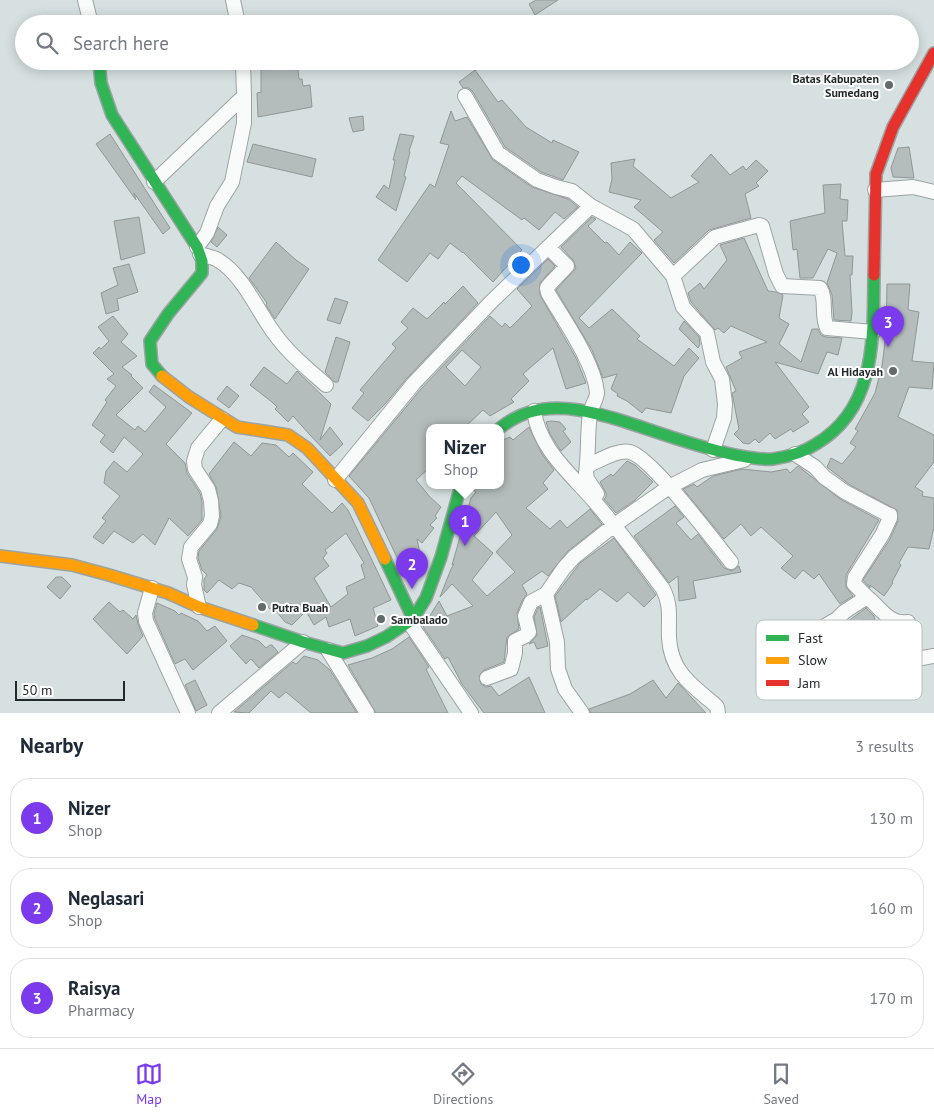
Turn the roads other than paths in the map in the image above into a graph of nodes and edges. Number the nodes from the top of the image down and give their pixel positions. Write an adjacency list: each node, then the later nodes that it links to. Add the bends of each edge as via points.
1 (85, 0): 3 (street)
2 (233, 0): 4 (street)
3 (89, 15)
4 (236, 15)
5 (934, 53): 11 (main road, via 881,153)
6 (100, 70): 10 (main road, via 112,115)
7 (243, 70): 8 (street)
8 (244, 96): 10 (street); 15 (street, via 244,122 232,182 217,206)
9 (465, 96): 13 (street, via 498,153 537,180 572,190)
10 (154, 182): 15 (main road)
11 (875, 190): 12 (street, via 913,187); 17 (main road)
12 (934, 192)
13 (591, 206): 14 (street); 16 (street, via 633,229)
14 (548, 247): 20 (street, via 566,264 547,288 592,375 597,395); 27 (street, via 414,383)
15 (198, 250): 18 (street, via 218,260 233,274 274,334); 21 (main road, via 202,273 150,341 152,364 158,373)
16 (673, 276): 17 (street, via 715,237 759,225 782,286 820,288 827,328); 23 (street, via 683,307 707,333 713,362 722,379 724,418)
17 (873, 332): 24 (main road, via 862,390 849,415 830,436)
18 (326, 385)
19 (534, 411): 20 (main road, via 550,408); 22 (main road); 30 (street, via 538,431 564,468)
20 (590, 411): 23 (main road); 26 (street)
21 (222, 419): 27 (main road, via 237,428 288,435 307,448); 36 (street, via 198,448 194,461 195,469 208,490 212,516 210,524 191,548 189,560)
22 (504, 425)
23 (713, 450): 25 (main road)
24 (795, 454): 25 (main road, via 772,459); 35 (street, via 846,492 890,515 882,535 855,577 854,584)
25 (752, 458): 28 (street, via 702,470)
26 (587, 466): 28 (street, via 628,451 639,455); 30 (street, via 587,479)
27 (335, 480): 37 (main road, via 358,503)
28 (669, 487): 30 (street); 32 (street)
29 (460, 489): 37 (main road, via 426,598)
30 (616, 524): 34 (street, via 574,557); 48 (street, via 663,589 670,614 669,640 681,674 713,703)
31 (0, 556): 33 (main road, via 72,565)
32 (731, 562)
33 (152, 588): 36 (main road); 43 (street, via 146,621)
34 (546, 594): 42 (street, via 531,602 526,610 529,632 516,641 511,669); 47 (street, via 558,642 558,669 565,690)
35 (867, 597): 38 (street); 39 (street)
36 (199, 607): 40 (main road)
37 (411, 620): 41 (main road, via 386,638 367,646 343,653); 46 (street)
38 (835, 620)
39 (894, 620)
40 (303, 642): 41 (main road); 44 (street)
41 (328, 650): 45 (street)
42 (487, 678)
43 (188, 713)
44 (219, 713)
45 (367, 713)
46 (471, 713)
47 (582, 713)
48 (718, 713)

